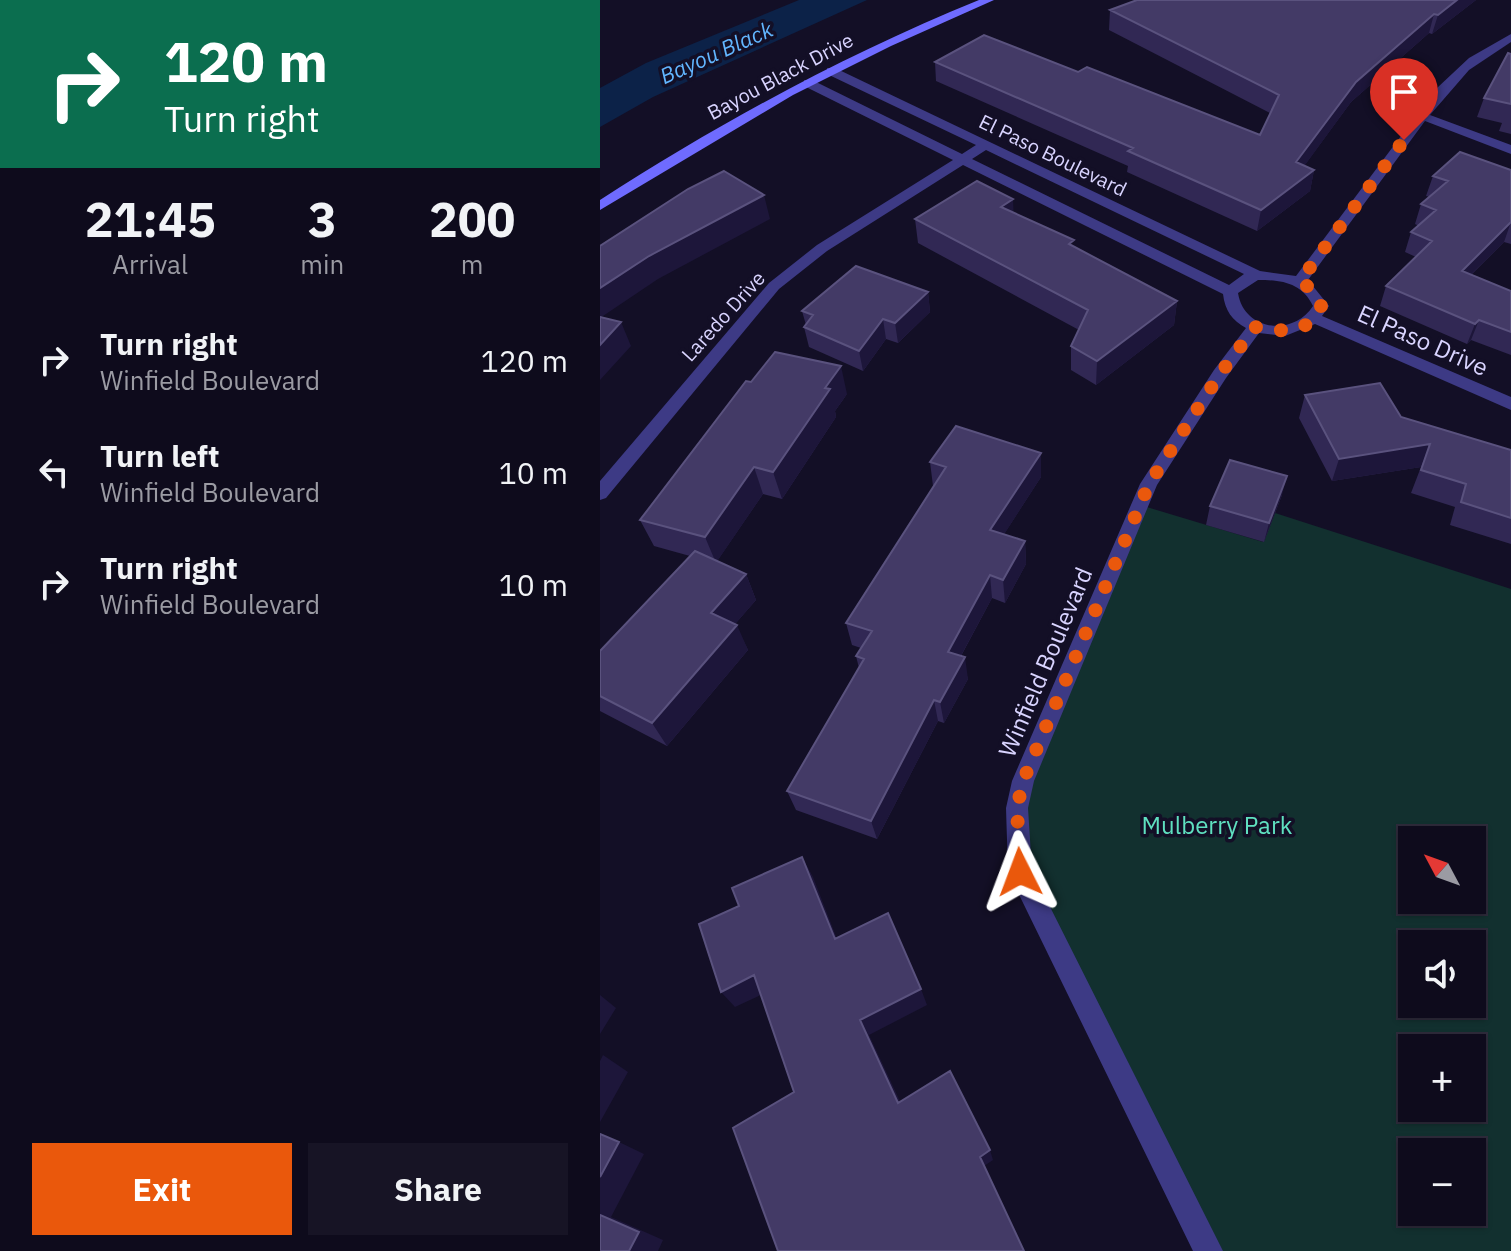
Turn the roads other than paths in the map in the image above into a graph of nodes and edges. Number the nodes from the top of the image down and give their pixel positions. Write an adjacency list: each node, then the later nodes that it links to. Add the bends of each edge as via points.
1 (989, 0): 3 (main road, Bayou Black Drive)
2 (1511, 37): 5 (street, via 1458,70)
3 (831, 71): 4 (main road, Bayou Black Drive); 6 (street, El Paso Boulevard)
4 (808, 83): 8 (street, El Paso Boulevard); 11 (main road, Bayou Black Drive, via 693,144)
5 (1422, 116): 7 (street); 13 (street)
6 (986, 145): 8 (street, Laredo Drive); 9 (street, El Paso Boulevard)
7 (1511, 150)
8 (963, 160): 10 (street, El Paso Boulevard); 18 (street, Laredo Drive, via 822,248 774,286)
9 (1054, 178): 10 (street); 12 (street, El Paso Boulevard)
10 (1031, 194): 14 (street, El Paso Boulevard)
11 (600, 206)
12 (1257, 275): 13 (street); 14 (street)
13 (1300, 281): 15 (street, via 1315,292 1321,306)
14 (1230, 292): 16 (street, via 1229,305)
15 (1316, 319): 16 (street, via 1289,330); 17 (street, El Paso Drive)
16 (1255, 327): 19 (street, Winfield Boulevard, via 1149,484 1023,781 1017,808 1020,872)
17 (1511, 404)
18 (600, 493)
19 (1208, 1251)

